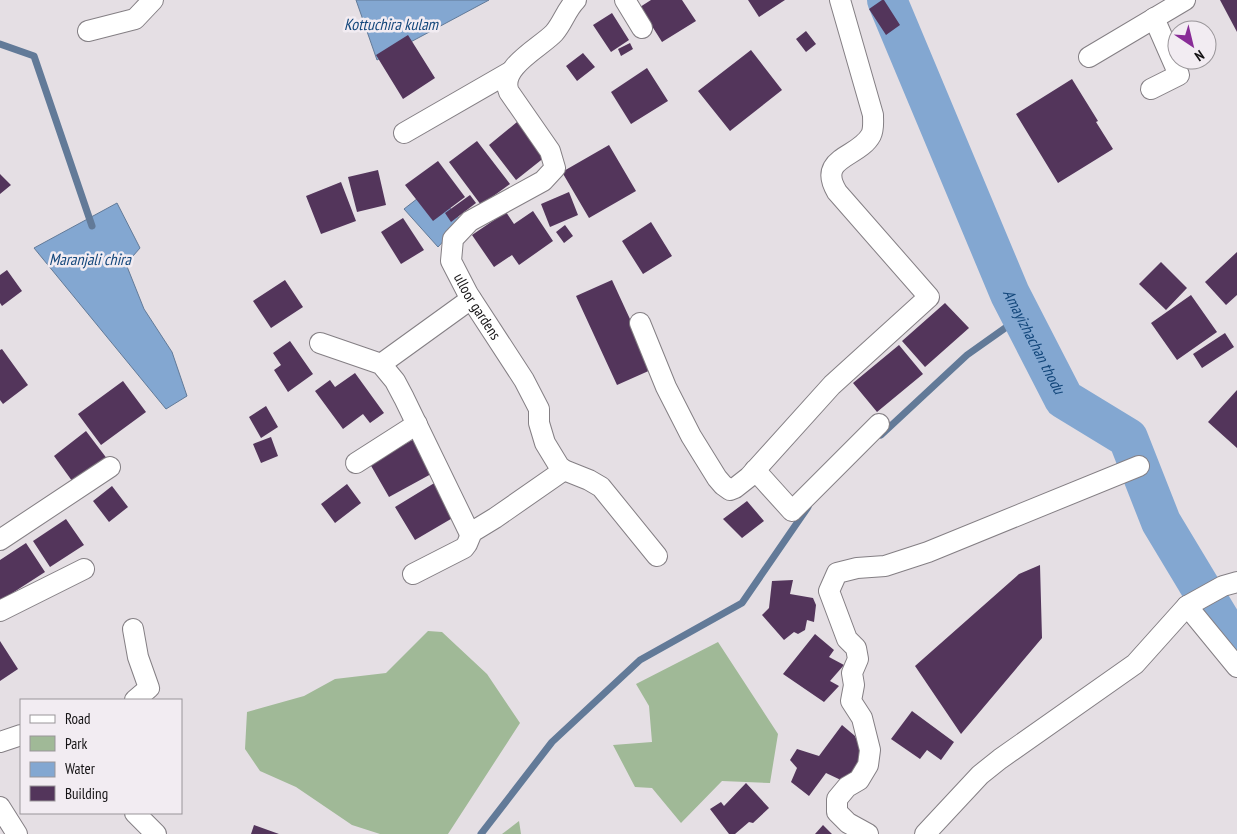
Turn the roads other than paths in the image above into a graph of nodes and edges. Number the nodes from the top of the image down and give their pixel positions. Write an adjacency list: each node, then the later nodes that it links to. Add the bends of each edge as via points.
1 (153, 0): 8 (street, via 135,19)
2 (576, 0): 10 (street, via 555,32)
3 (625, 0): 7 (street)
4 (840, 0): 23 (street, via 873,115 873,127 870,136 832,168 832,184 929,297 832,385)
5 (1185, 0): 6 (street)
6 (1154, 18): 9 (street); 11 (street, via 1179,75)
7 (642, 28)
8 (88, 31)
9 (1089, 57)
10 (510, 72): 12 (street); 13 (street, ulloor gardens, via 507,88 550,151 555,168 543,181 470,221 453,239 451,261)
11 (1151, 89)
12 (404, 133)
13 (471, 299): 16 (street); 22 (street, ulloor gardens, via 524,380 539,409 545,443)
14 (640, 323): 23 (street, via 666,387 717,478 726,488 734,489)
15 (320, 343): 16 (street)
16 (381, 364): 17 (street)
17 (417, 424): 19 (street); 24 (street)
18 (879, 424): 23 (street, via 792,510)
19 (356, 463)
20 (1139, 466): 41 (street, via 928,552 885,566 837,572 829,591 847,639 856,648 858,659 852,673 851,701 862,718 870,750 868,765 859,780 847,787 837,799 837,812 848,823)
21 (110, 467): 25 (street)
22 (564, 470): 24 (street); 26 (street, via 601,487)
23 (755, 470)
24 (470, 534): 28 (street, via 464,548)
25 (0, 540)
26 (657, 556)
27 (84, 569): 31 (street)
28 (413, 574)
29 (1230, 584): 30 (street)
30 (1186, 606): 33 (street); 42 (street, via 1135,664 1000,759)
31 (0, 611)
32 (133, 629): 34 (street, via 138,657 150,688)
33 (1237, 667)
34 (136, 699)
35 (20, 735): 36 (street)
36 (0, 742)
37 (0, 808): 39 (street)
38 (137, 814): 40 (street)
39 (17, 834)
40 (156, 834)
41 (868, 834)
42 (925, 834)

